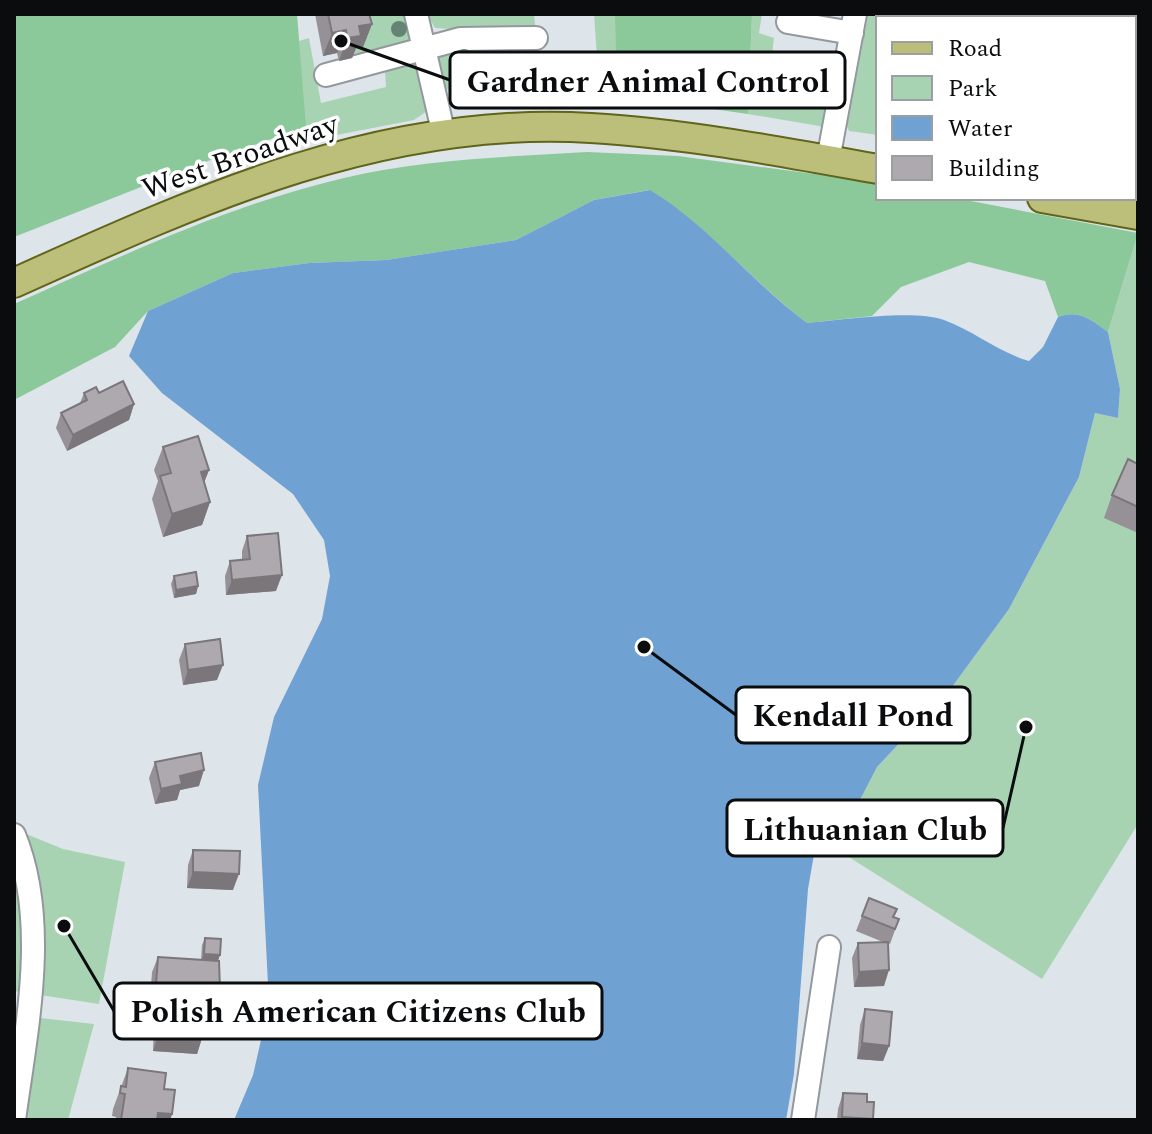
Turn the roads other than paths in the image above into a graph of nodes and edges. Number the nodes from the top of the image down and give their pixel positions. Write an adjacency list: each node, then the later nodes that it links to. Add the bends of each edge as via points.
1 (416, 14): 5 (street)
2 (788, 22): 3 (street)
3 (854, 23): 8 (street)
4 (536, 38): 5 (street, via 477,36)
5 (424, 49): 6 (street); 7 (street)
6 (326, 75)
7 (444, 135): 8 (main road, West Broadway, via 589,128 724,142); 12 (main road, West Broadway, via 312,161 196,201)
8 (828, 160): 9 (main road, West Broadway)
9 (876, 169)
10 (1060, 200): 11 (main road)
11 (1138, 215)
12 (14, 283)
13 (14, 835): 15 (street, via 27,876 31,942)
14 (829, 947): 16 (street)
15 (14, 1120)
16 (803, 1120)

